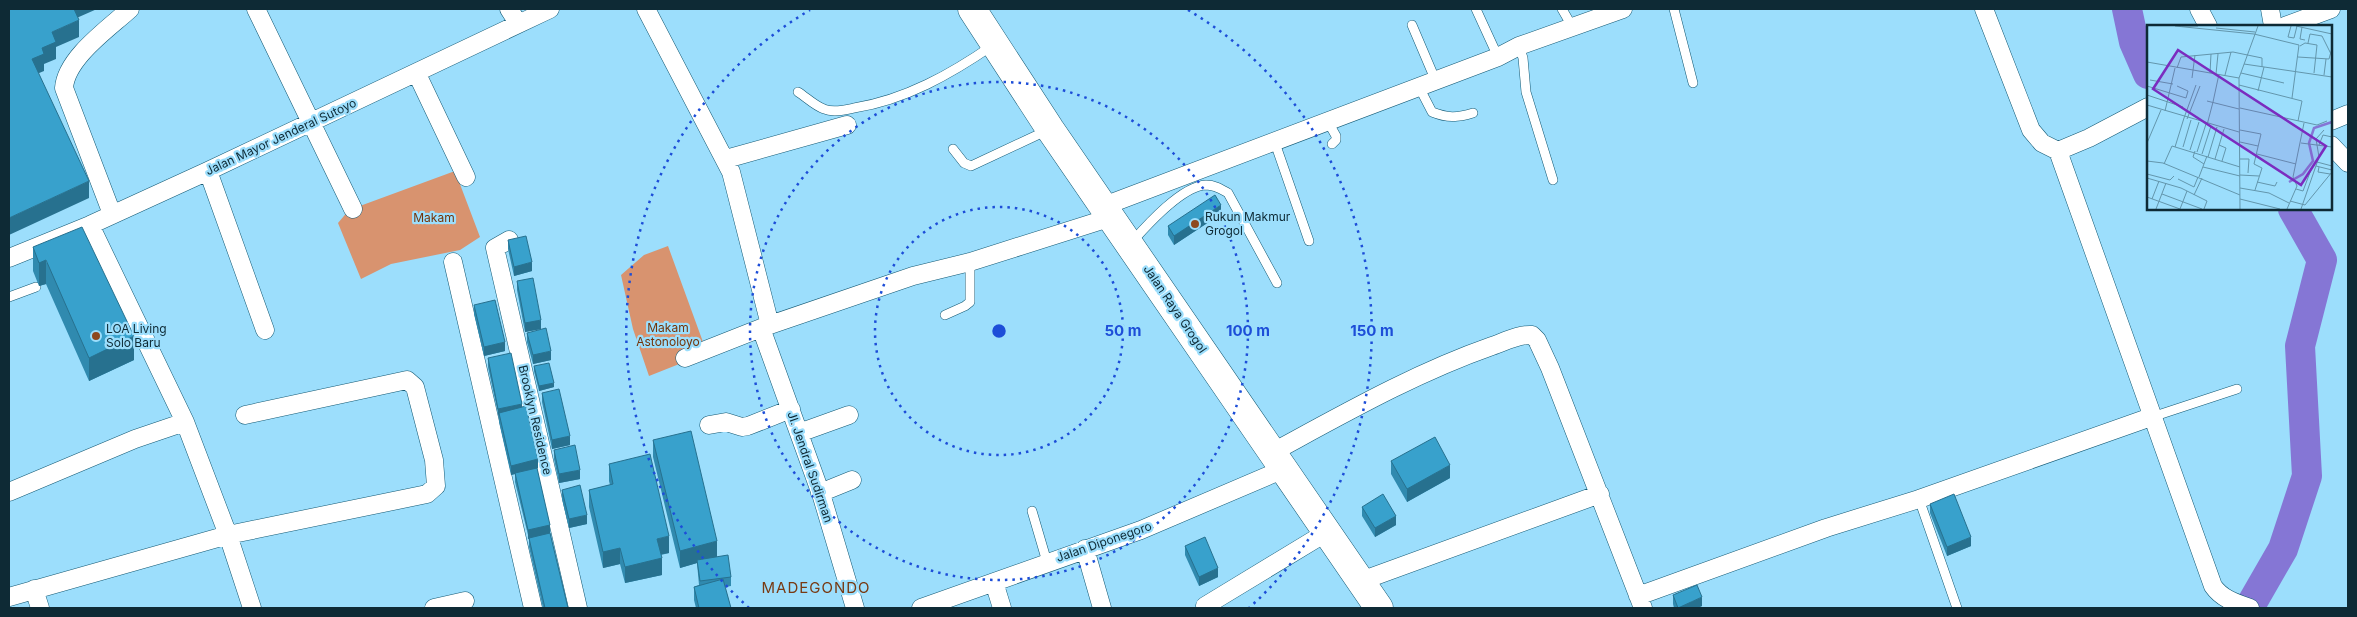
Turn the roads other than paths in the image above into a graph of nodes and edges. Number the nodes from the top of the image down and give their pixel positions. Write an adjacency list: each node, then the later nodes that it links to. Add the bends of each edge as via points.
1 (130, 9): 48 (street, via 76,60 64,77 64,88)
2 (256, 9): 33 (street)
3 (550, 9): 14 (street, Jalan Mayor Jenderal Sutoyo)
4 (646, 9): 41 (street, Jl. Jendral Sudirman)
5 (972, 9): 20 (main road, Jalan Raya Grogol)
6 (1476, 9): 22 (lane)
7 (1562, 9): 19 (lane)
8 (1674, 9): 25 (lane)
9 (1984, 9): 40 (street, via 2031,130 2042,143)
10 (2199, 9): 16 (street)
11 (2270, 9): 17 (street)
12 (2331, 9): 18 (street)
13 (1616, 10): 19 (street)
14 (513, 16): 23 (street, Jalan Mayor Jenderal Sutoyo)
15 (1412, 25): 24 (lane)
16 (2207, 25)
17 (2273, 25)
18 (2287, 25)
19 (1573, 28): 21 (street)
20 (995, 44): 27 (lane, via 912,92 872,105 827,110); 35 (main road, Jalan Raya Grogol)
21 (1519, 46): 22 (street); 45 (lane, via 1526,92)
22 (1498, 57): 24 (street)
23 (416, 74): 33 (street, Jalan Mayor Jenderal Sutoyo); 44 (street)
24 (1435, 79): 26 (street)
25 (1693, 83)
26 (1418, 85): 29 (lane, via 1432,112 1457,118); 31 (street)
27 (798, 92)
28 (2147, 108): 40 (street)
29 (1472, 113)
30 (2348, 114): 32 (street)
31 (1326, 120): 36 (street); 37 (lane, via 1336,136)
32 (2332, 122)
33 (312, 123): 43 (street, Jalan Mayor Jenderal Sutoyo); 46 (street)
34 (847, 125): 41 (street)
35 (1050, 129): 39 (lane, via 971,166 964,163); 47 (main road, Jalan Raya Grogol)
36 (1274, 140): 47 (street); 51 (lane)
37 (1332, 144)
38 (2332, 147): 42 (street)
39 (953, 149)
40 (2058, 151): 67 (street)
41 (726, 160): 60 (street, Jl. Jendral Sudirman)
42 (2348, 162)
43 (208, 171): 48 (street, Jalan Mayor Jenderal Sutoyo); 61 (street)
44 (466, 177)
45 (1553, 180)
46 (353, 209)
47 (1108, 211): 52 (main road, Jalan Raya Grogol); 55 (street)
48 (112, 214): 49 (street, Jalan Mayor Jenderal Sutoyo)
49 (90, 225): 53 (street, Jalan Mayor Jenderal Sutoyo); 68 (street)
50 (509, 240): 93 (street, Brooklyn Residence, via 495,248)
51 (1308, 241)
52 (1130, 244): 56 (lane, via 1168,205 1194,188 1214,186 1228,193); 71 (main road, Jalan Raya Grogol)
53 (9, 258)
54 (453, 262): 92 (street)
55 (970, 262): 59 (lane, via 970,302); 60 (street, via 913,276)
56 (1277, 283)
57 (36, 287): 58 (lane)
58 (9, 297)
59 (945, 315)
60 (766, 326): 62 (street); 64 (street, Jl. Jendral Sudirman)
61 (265, 330)
62 (685, 358)
63 (2237, 389): 67 (lane)
64 (791, 409): 69 (street, via 748,426 726,422); 70 (street, Jl. Jendral Sudirman)
65 (245, 414): 79 (street, via 407,380 415,387 434,460 436,486 427,494)
66 (849, 414): 70 (street)
67 (2151, 417): 76 (street); 100 (street, via 2213,586 2228,599)
68 (185, 422): 73 (street); 79 (street)
69 (709, 425)
70 (799, 433): 74 (street, Jl. Jendral Sudirman)
71 (1278, 460): 75 (street, Jalan Diponegoro, via 1388,390 1456,359 1526,335 1537,340 1541,347); 78 (main road, Jalan Raya Grogol); 80 (street, Jalan Diponegoro, via 1166,520)
72 (852, 480): 74 (street)
73 (9, 492)
74 (820, 493): 94 (street, Jl. Jendral Sudirman)
75 (1600, 494): 82 (street); 87 (street)
76 (1918, 499): 87 (street, via 1826,528); 99 (lane)
77 (1032, 511): 81 (lane)
78 (1327, 532): 82 (main road, Jalan Raya Grogol); 88 (street)
79 (228, 535): 84 (street); 90 (street)
80 (1085, 549): 81 (street, Jalan Diponegoro); 97 (street)
81 (1047, 562): 83 (street, Jalan Diponegoro)
82 (1361, 581): 98 (main road, Jalan Raya Grogol)
83 (994, 582): 95 (street, Jalan Diponegoro); 96 (street)
84 (34, 589): 85 (street); 89 (street)
85 (9, 596)
86 (465, 601): 91 (street)
87 (1640, 602)
88 (1205, 606)
89 (40, 608)
90 (252, 608)
91 (434, 608)
92 (533, 608)
93 (578, 608)
94 (855, 608)
95 (921, 608)
96 (1002, 608)
97 (1102, 608)
98 (1379, 608)
99 (1957, 608)
100 (2250, 608)

